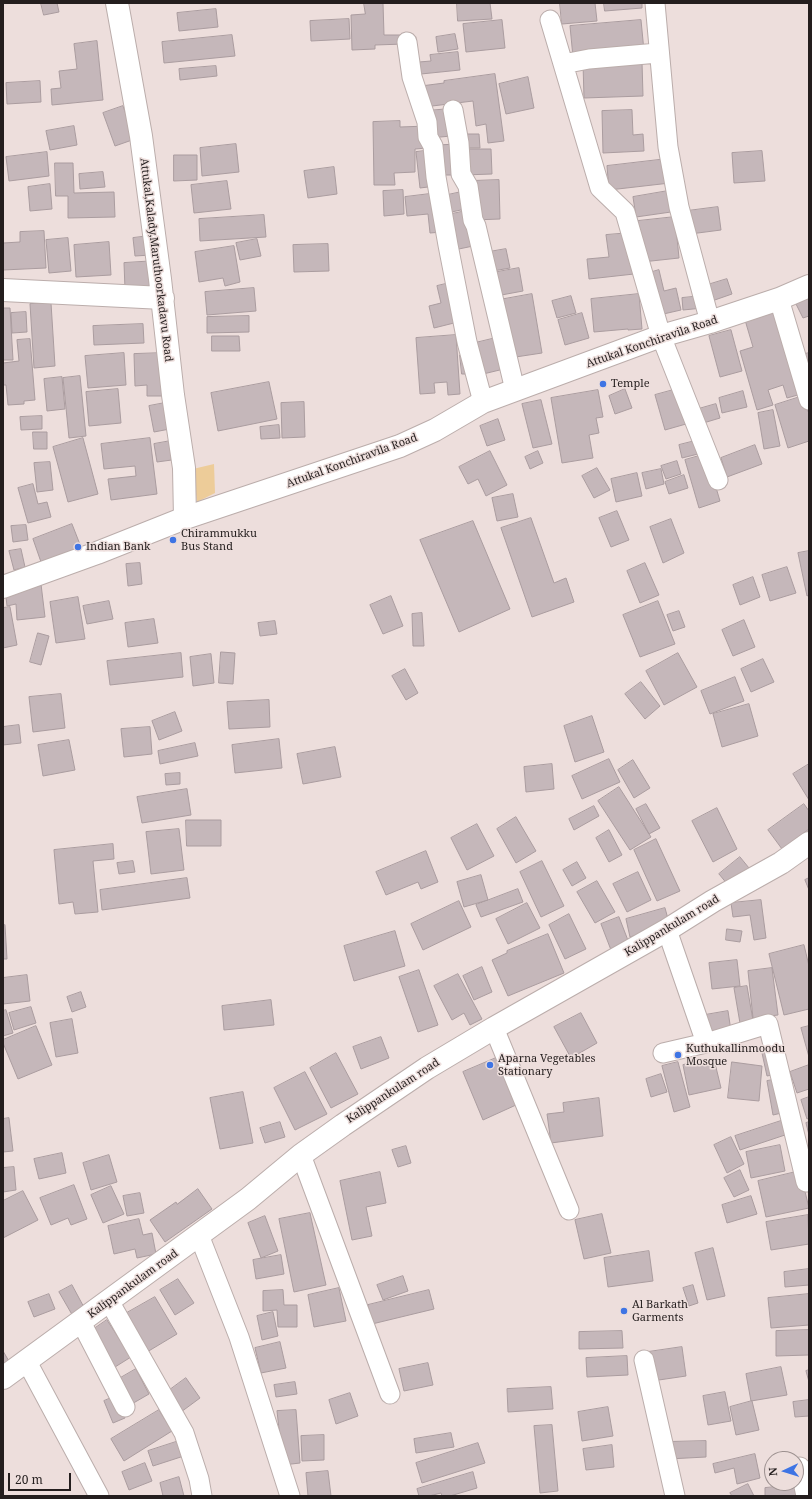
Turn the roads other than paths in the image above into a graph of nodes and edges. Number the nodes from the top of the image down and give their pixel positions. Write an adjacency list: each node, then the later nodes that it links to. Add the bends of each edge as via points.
1 (117, 3): 10 (street, Attukal,Kalady,Maruthoorkadavu Road, via 141,136)
2 (655, 3): 5 (street)
3 (550, 20): 6 (street)
4 (407, 42): 16 (street, via 412,77 427,122 428,137 433,146 448,245 467,342)
5 (658, 53): 6 (street); 12 (street, via 668,147 679,207)
6 (563, 64): 13 (street, via 600,188 625,212)
7 (453, 110): 14 (street, via 461,174 468,186 473,220)
8 (809, 286): 11 (street, Attukal Konchiravila Road)
9 (3, 290): 10 (street)
10 (163, 298): 18 (street, Attukal,Kalady,Maruthoorkadavu Road, via 184,468)
11 (779, 299): 12 (street, Attukal Konchiravila Road); 15 (street)
12 (710, 322): 13 (street, Attukal Konchiravila Road)
13 (662, 336): 14 (street, Attukal Konchiravila Road); 17 (street)
14 (515, 390): 16 (street, Attukal Konchiravila Road)
15 (809, 400)
16 (483, 402): 18 (street, Attukal Konchiravila Road, via 400,446)
17 (718, 480)
18 (185, 518): 19 (street, Attukal Konchiravila Road)
19 (3, 587)
20 (809, 843): 21 (street, Kalippankulam road, via 781,863)
21 (667, 930): 22 (street, Kalippankulam road); 23 (street)
22 (494, 1028): 25 (street, Kalippankulam road, via 343,1124); 27 (street)
23 (706, 1043): 24 (street); 26 (street, via 768,1024)
24 (663, 1053)
25 (301, 1156): 28 (street, Kalippankulam road); 34 (street)
26 (806, 1182)
27 (569, 1210)
28 (199, 1235): 29 (street, Kalippankulam road); 38 (street, via 240,1337)
29 (109, 1300): 30 (street, Kalippankulam road); 37 (street, via 184,1433)
30 (81, 1322): 31 (street, Kalippankulam road); 35 (street)
31 (26, 1360): 33 (street, Kalippankulam road); 36 (street)
32 (644, 1360): 39 (street)
33 (3, 1378)
34 (390, 1394)
35 (125, 1407)
36 (99, 1496)
37 (202, 1496)
38 (290, 1496)
39 (675, 1496)

